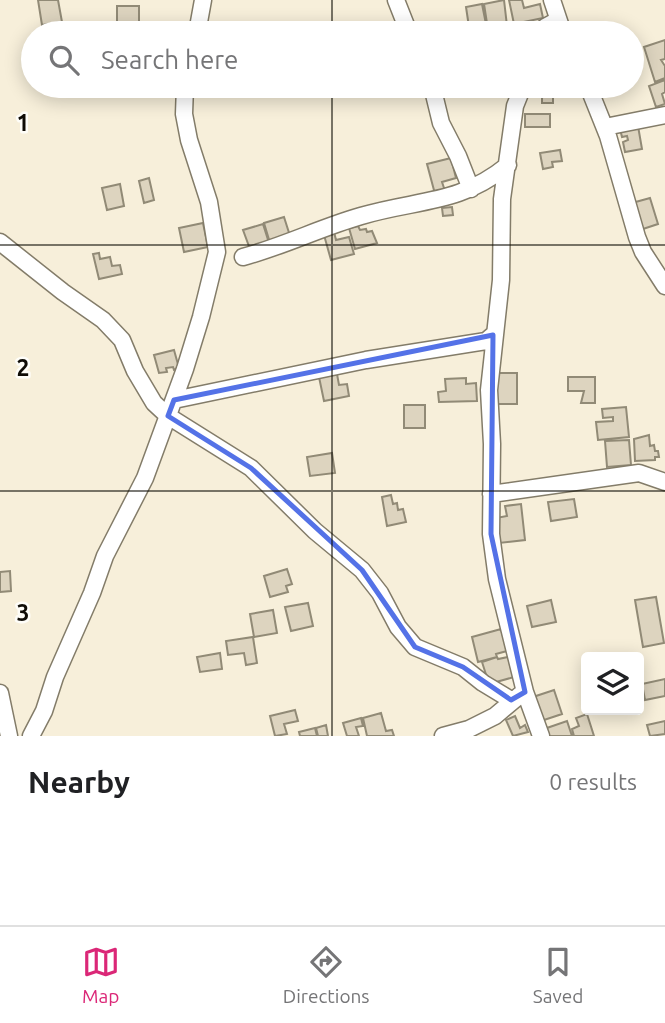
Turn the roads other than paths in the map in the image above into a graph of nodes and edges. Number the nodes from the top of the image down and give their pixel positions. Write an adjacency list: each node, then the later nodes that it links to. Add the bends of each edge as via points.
1 (203, 0): 4 (street)
2 (396, 0): 5 (street)
3 (552, 0): 6 (street)
4 (199, 21)
5 (404, 21)
6 (558, 21)
7 (185, 98): 20 (street, via 189,140 209,202 217,252)
8 (435, 98): 14 (street, via 441,123)
9 (518, 98): 13 (street)
10 (593, 98): 12 (street)
11 (665, 115): 12 (street)
12 (604, 127): 17 (street, via 637,237)
13 (508, 165): 14 (street); 19 (street)
14 (471, 189): 16 (street, via 443,200 359,216)
15 (0, 242): 20 (street, via 103,320 122,340 154,403)
16 (243, 257)
17 (657, 260): 18 (street)
18 (665, 286)
19 (494, 335): 20 (street, via 486,341 366,360); 22 (street, via 489,390)
20 (171, 408): 24 (street, via 251,468 362,570 415,647 463,667 483,684); 26 (street, via 145,478 106,556)
21 (665, 482): 22 (street, via 639,473)
22 (491, 494): 24 (street, via 497,579)
23 (0, 693): 25 (street)
24 (518, 696): 27 (street, via 495,716); 28 (street)
25 (9, 736)
26 (31, 736)
27 (443, 736)
28 (541, 736)

